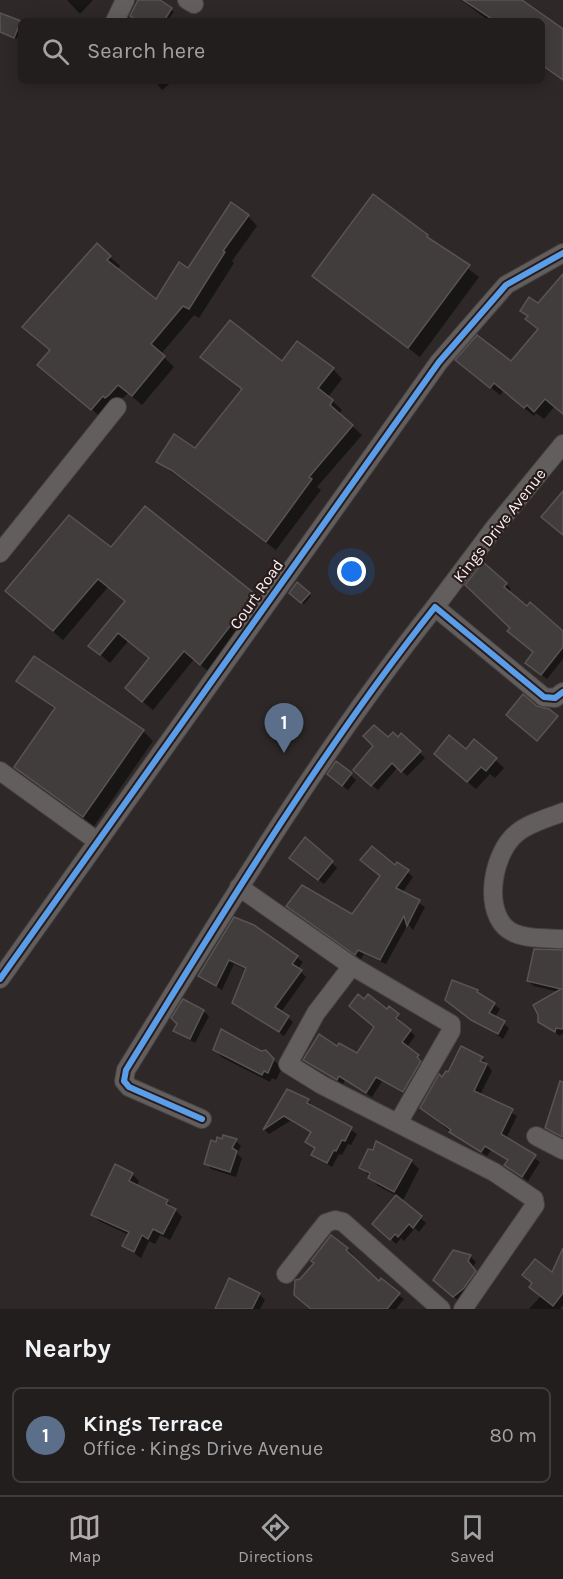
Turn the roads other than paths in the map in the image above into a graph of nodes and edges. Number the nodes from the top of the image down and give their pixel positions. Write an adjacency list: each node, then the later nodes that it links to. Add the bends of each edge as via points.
1 (125, 0): 2 (street)
2 (116, 18)
3 (563, 253): 11 (street, Court Road, via 506,285 439,362)
4 (117, 406): 6 (street)
5 (563, 444): 7 (street, Kings Drive Avenue)
6 (0, 553)
7 (435, 607): 8 (street, via 544,697 555,698); 12 (street, Kings Drive Avenue, via 328,752)
8 (563, 692)
9 (0, 771): 11 (street)
10 (563, 812): 13 (street, via 523,829 508,843 493,894 505,927 533,937)
11 (98, 841): 15 (street, Court Road)
12 (239, 887): 14 (street); 16 (street, via 126,1070 124,1081 129,1087)
13 (563, 939)
14 (352, 966): 17 (street, via 451,1024 451,1031); 17 (street, via 316,1013 288,1064)
15 (0, 979)
16 (202, 1119)
17 (398, 1123): 22 (street, via 494,1172 534,1199 535,1204)
18 (536, 1136): 19 (street)
19 (563, 1150)
20 (286, 1274): 21 (street, via 326,1223 335,1220 343,1222)
21 (441, 1309)
22 (463, 1309)

